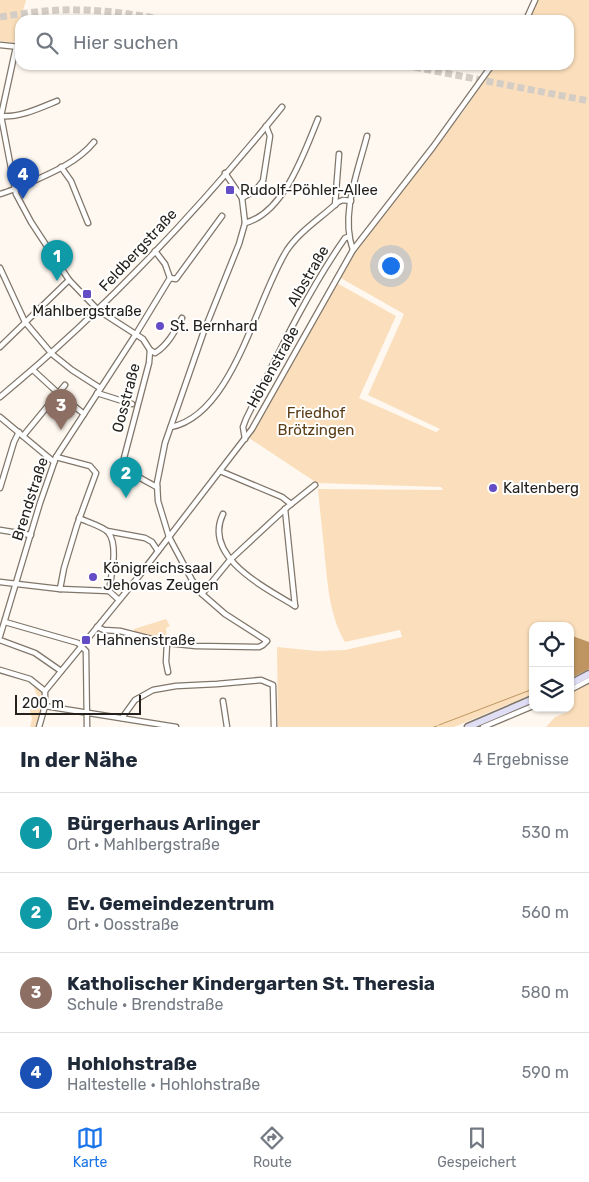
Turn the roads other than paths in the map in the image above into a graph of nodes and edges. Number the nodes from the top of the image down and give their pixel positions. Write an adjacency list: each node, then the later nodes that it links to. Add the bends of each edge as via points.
1 (535, 0): 2 (street)
2 (528, 15)
3 (0, 45): 4 (street)
4 (15, 47)
5 (15, 58): 9 (street)
6 (488, 70): 28 (street, Höhenstraße, via 433,148)
7 (57, 101): 9 (street, via 35,110)
8 (282, 107): 11 (street, Feldbergstraße)
9 (0, 116): 14 (street, Oosstraße)
10 (318, 119): 26 (street, via 294,176 284,191 261,216)
11 (266, 126): 18 (street, Feldbergstraße); 21 (street, via 270,136 262,181 256,190)
12 (367, 136): 22 (street)
13 (94, 142): 17 (street, via 88,150)
14 (8, 151): 15 (street); 19 (street, Oosstraße)
15 (0, 152)
16 (339, 154): 23 (street)
17 (61, 167): 19 (street); 25 (street)
18 (225, 173): 21 (street); 29 (street, Feldbergstraße)
19 (16, 190): 20 (street); 32 (street, Oosstraße, via 31,222)
20 (0, 194)
21 (242, 198): 26 (street)
22 (351, 201): 23 (street, via 343,200); 27 (street)
23 (336, 205): 49 (street, via 288,248 222,386 194,419)
24 (222, 216): 31 (street, Brendstraße, via 176,279)
25 (88, 223)
26 (245, 223): 49 (street)
27 (348, 237): 28 (street); 52 (street, Albstraße, via 330,260 274,362 246,419 243,427)
28 (353, 250): 52 (street, Höhenstraße)
29 (155, 251): 31 (street); 33 (street, Feldbergstraße)
30 (0, 268): 35 (street)
31 (170, 278): 36 (street, Brendstraße)
32 (69, 280): 33 (street, Oosstraße); 35 (street)
33 (98, 310): 36 (street, Oosstraße); 39 (street, Feldbergstraße)
34 (182, 318): 38 (street, via 170,340 160,350 155,353)
35 (25, 322): 37 (street); 39 (street)
36 (136, 334): 38 (street, Oosstraße); 42 (street, Brendstraße)
37 (0, 347)
38 (150, 350): 56 (street, Oosstraße, via 124,458 131,472)
39 (52, 354): 40 (street, Feldbergstraße); 42 (street)
40 (33, 370): 43 (street); 45 (street, Feldbergstraße)
41 (64, 385): 43 (street)
42 (100, 388): 44 (street, Brendstraße)
43 (58, 393): 47 (street); 51 (street)
44 (96, 393): 46 (street); 47 (street, Brendstraße)
45 (0, 397)
46 (132, 404)
47 (84, 414): 53 (street, Brendstraße)
48 (0, 416): 50 (street)
49 (171, 427): 56 (street, via 160,462)
50 (19, 432): 51 (street); 57 (street)
51 (23, 436): 53 (street)
52 (245, 438): 54 (street, Höhenstraße)
53 (55, 459): 61 (street, via 90,466 96,473); 64 (street, Brendstraße)
54 (220, 471): 58 (street, via 282,497); 65 (street, Höhenstraße)
55 (315, 485): 58 (street)
56 (157, 487): 65 (street)
57 (0, 488)
58 (291, 504): 59 (street)
59 (285, 509): 67 (street); 67 (street, via 295,606 248,578)
60 (223, 514): 67 (street, via 218,528)
61 (79, 518): 63 (street); 70 (street)
62 (0, 530): 64 (street)
63 (107, 531): 66 (street, via 145,538); 71 (street, via 113,549)
64 (31, 534): 69 (street, Brendstraße)
65 (169, 537): 66 (street, Höhenstraße); 72 (street)
66 (158, 552): 73 (street, Höhenstraße)
67 (230, 560): 72 (street)
68 (0, 582): 69 (street)
69 (16, 583): 70 (street); 74 (street, Brendstraße)
70 (60, 589): 71 (street)
71 (109, 592): 73 (street)
72 (202, 594): 78 (street, via 225,614 267,640 263,646)
73 (118, 600): 75 (street, Höhenstraße)
74 (5, 622): 76 (street, Brendstraße); 79 (street)
75 (97, 627): 78 (street); 79 (street, Höhenstraße)
76 (0, 636)
77 (0, 640): 81 (street, via 35,653)
78 (167, 643): 82 (street)
79 (82, 646): 81 (street, Höhenstraße); 92 (street, via 86,652)
80 (0, 670): 87 (street, via 30,679)
81 (61, 671): 87 (street, Höhenstraße)
82 (168, 672)
83 (589, 674): 85 (main road)
84 (589, 680): 86 (street)
85 (574, 682)
86 (574, 688)
87 (45, 691): 90 (street)
88 (223, 701): 98 (street)
89 (529, 702): 100 (main road)
90 (45, 706): 92 (street); 95 (street)
91 (529, 708): 101 (street)
92 (87, 713): 93 (street); 96 (street)
93 (122, 718): 94 (street); 99 (street, via 135,700 153,690 260,680 273,685)
94 (158, 726): 97 (street)
95 (39, 727)
96 (87, 727)
97 (176, 727)
98 (228, 727)
99 (274, 727)
100 (468, 727)
101 (483, 727)

